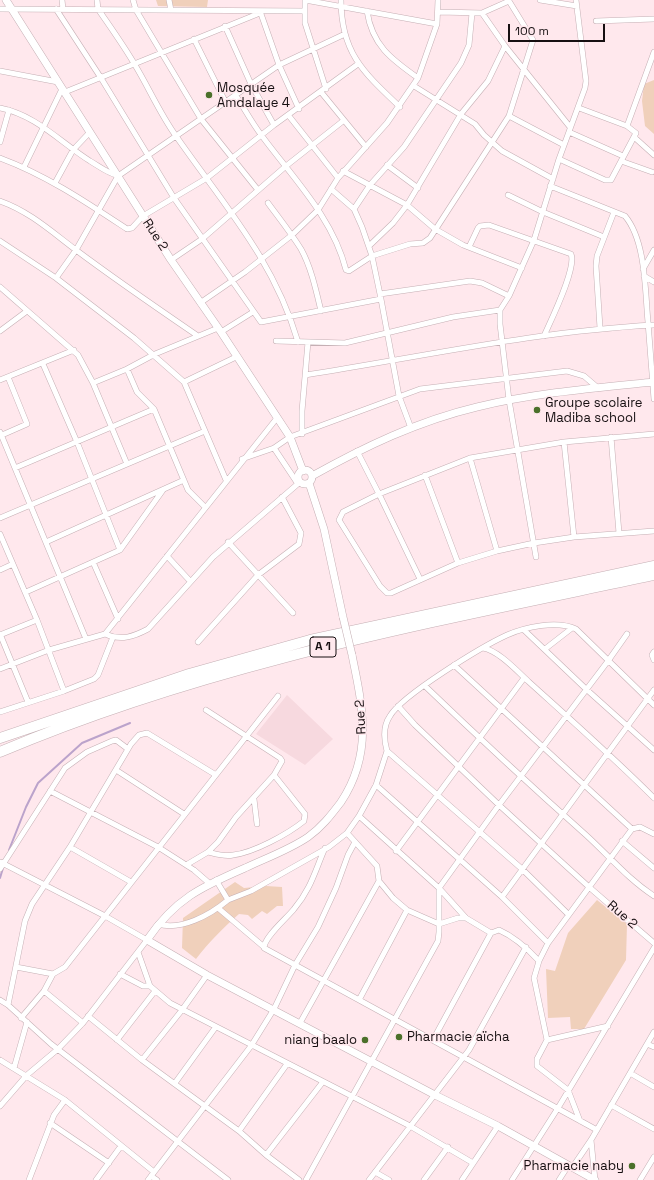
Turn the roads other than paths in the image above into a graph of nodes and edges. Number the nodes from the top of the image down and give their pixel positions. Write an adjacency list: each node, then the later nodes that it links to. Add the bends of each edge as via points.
1 (6, 0): 14 (street, Rue 2)
2 (62, 0): 16 (street)
3 (97, 0): 17 (street)
4 (133, 0): 18 (street)
5 (169, 0): 19 (street)
6 (305, 0): 12 (street); 20 (street)
7 (341, 0): 12 (street)
8 (438, 0): 23 (street)
9 (540, 0): 11 (street)
10 (502, 2): 25 (street); 40 (street, via 508,1 532,37 532,46)
11 (577, 3): 52 (street, via 586,81)
12 (341, 7): 21 (street); 30 (street)
13 (0, 9): 14 (street)
14 (11, 9): 15 (street); 45 (street, Rue 2)
15 (56, 9): 16 (street); 41 (street)
16 (63, 9): 17 (street)
17 (98, 9): 18 (street); 36 (street)
18 (136, 10): 19 (street); 34 (street)
19 (171, 10): 22 (street)
20 (305, 11): 22 (street); 33 (street, via 305,23)
21 (367, 11): 28 (street); 42 (street, via 371,30 377,42 404,69)
22 (260, 12): 29 (street); 38 (street)
23 (439, 12): 24 (street); 28 (street)
24 (472, 13): 25 (street); 48 (street, via 467,52)
25 (482, 13): 32 (street)
26 (654, 19): 27 (street)
27 (596, 20)
28 (437, 24): 42 (street)
29 (225, 26): 31 (street); 43 (street)
30 (345, 34): 33 (street); 37 (street)
31 (194, 39): 34 (street); 49 (street)
32 (505, 46): 40 (street); 55 (street, via 488,81)
33 (312, 48): 38 (street); 46 (street)
34 (161, 52): 36 (street); 58 (street)
35 (654, 52): 62 (street)
36 (135, 64): 41 (street); 65 (street)
37 (358, 64): 46 (street); 50 (street, via 372,81)
38 (279, 65): 43 (street); 53 (street)
39 (0, 71): 45 (street)
40 (524, 71): 57 (street); 63 (street)
41 (101, 78): 45 (street); 74 (street)
42 (418, 78): 44 (street)
43 (251, 84): 47 (street); 60 (street)
44 (414, 86): 48 (street); 50 (street)
45 (61, 88): 61 (street); 64 (street, Rue 2)
46 (323, 90): 53 (street); 59 (street)
47 (235, 94): 49 (street); 66 (street)
48 (435, 99): 55 (street); 80 (street, via 404,147)
49 (225, 102): 58 (street)
50 (400, 106): 72 (street)
51 (0, 108): 54 (street)
52 (579, 108): 62 (street); 63 (street)
53 (299, 109): 56 (street)
54 (8, 110): 61 (street, via 27,116); 68 (street)
55 (461, 114): 69 (street, via 475,124); 92 (street)
56 (289, 116): 60 (street); 71 (street)
57 (509, 116): 69 (street); 70 (street)
58 (201, 119): 65 (street); 77 (street)
59 (343, 121): 71 (street); 72 (street)
60 (274, 125): 66 (street)
61 (44, 126): 73 (street); 82 (street)
62 (627, 126): 67 (street, via 636,133)
63 (570, 130): 70 (street); 78 (street)
64 (90, 132): 73 (street); 85 (street, Rue 2)
65 (175, 135): 74 (street); 86 (street)
66 (261, 135): 77 (street); 81 (street)
67 (634, 137): 75 (street); 78 (street)
68 (0, 142)
69 (491, 143): 88 (street); 107 (street)
70 (564, 145): 79 (street)
71 (312, 146): 81 (street); 87 (street)
72 (366, 147): 83 (street)
73 (73, 150): 85 (street); 89 (street)
74 (148, 155): 85 (street); 96 (street)
75 (654, 156)
76 (0, 158): 82 (street)
77 (233, 158): 86 (street); 94 (street)
78 (622, 158): 79 (street, via 613,178 608,181); 84 (street)
79 (559, 159): 88 (street)
80 (387, 165): 90 (street); 92 (street)
81 (286, 166): 94 (street); 102 (street)
82 (24, 167): 89 (street)
83 (343, 170): 87 (street); 90 (street)
84 (652, 172)
85 (118, 176): 101 (street); 106 (street, Rue 2)
86 (206, 178): 96 (street); 105 (street)
87 (338, 178): 93 (street)
88 (553, 179): 91 (street)
89 (55, 183): 101 (street)
90 (370, 185): 99 (street); 100 (street)
91 (550, 186): 103 (street); 104 (street)
92 (418, 188): 99 (street)
93 (331, 189): 100 (street); 102 (street)
94 (258, 190): 105 (street)
95 (508, 195): 103 (street)
96 (174, 198): 106 (street); 110 (street)
97 (0, 201): 115 (street, via 37,220)
98 (268, 203): 108 (street)
99 (407, 205): 107 (street); 113 (street, via 393,223)
100 (354, 209): 113 (street)
101 (98, 210): 106 (street, via 127,229 136,226); 115 (street)
102 (318, 210): 108 (street); 117 (street, via 339,246 346,270 349,271)
103 (543, 212): 109 (street); 111 (street)
104 (614, 212): 109 (street); 121 (street, via 625,216 632,226 637,237)
105 (232, 215): 110 (street); 118 (street)
106 (143, 216): 119 (street, Rue 2)
107 (435, 229): 114 (street); 117 (street, via 430,238 423,242)
108 (292, 235): 118 (street); 132 (street, via 305,257)
109 (604, 237): 137 (street, via 596,266)
110 (202, 239): 119 (street); 124 (street)
111 (534, 240): 114 (street, via 496,226 485,225 478,228); 120 (street); 142 (street, via 572,256 568,279)
112 (0, 241): 123 (street)
113 (368, 246): 117 (street)
114 (469, 247): 120 (street)
115 (76, 250): 123 (street); 141 (street)
116 (654, 250): 121 (street)
117 (372, 256): 127 (street)
118 (262, 258): 124 (street); 134 (street)
119 (171, 260): 129 (street, Rue 2)
120 (522, 268): 128 (street)
121 (643, 269): 122 (street)
122 (644, 276): 125 (street); 135 (street)
123 (56, 278): 148 (street)
124 (233, 281): 129 (street); 133 (street)
125 (654, 282)
126 (0, 287): 131 (street)
127 (381, 296): 128 (street, via 470,281 482,283); 132 (street); 140 (street)
128 (509, 296): 130 (street)
129 (200, 302): 138 (street, Rue 2)
130 (500, 310): 140 (street, via 461,315); 146 (street)
131 (27, 311): 139 (street); 147 (street)
132 (321, 311): 134 (street)
133 (254, 312): 134 (street, via 261,322); 138 (street)
134 (290, 315): 144 (street)
135 (648, 325): 136 (street); 137 (street); 158 (street)
136 (654, 325)
137 (600, 328): 142 (street)
138 (220, 330): 141 (street); 149 (street, Rue 2)
139 (0, 331)
140 (387, 334): 145 (street, via 345,343); 150 (street)
141 (198, 336): 148 (street)
142 (544, 336): 146 (street)
143 (276, 341): 144 (street)
144 (298, 342): 145 (street)
145 (308, 342): 153 (street)
146 (502, 342): 150 (street); 155 (street)
147 (74, 350): 151 (street); 159 (street)
148 (155, 354): 152 (street); 157 (street)
149 (236, 357): 157 (street); 165 (street, Rue 2)
150 (392, 361): 153 (street); 161 (street)
151 (42, 364): 154 (street); 174 (street)
152 (128, 369): 159 (street); 164 (street, via 137,392)
153 (305, 374): 170 (street)
154 (8, 377): 156 (street); 169 (street, via 27,424)
155 (506, 378): 160 (street, via 568,371 584,376); 161 (street, via 420,389); 163 (street)
156 (0, 380)
157 (184, 382): 168 (street)
158 (653, 382): 160 (street); 162 (street)
159 (93, 383): 166 (street)
160 (598, 388): 163 (street)
161 (400, 396): 167 (street); 170 (street)
162 (654, 399)
163 (509, 400): 167 (street); 178 (street)
164 (154, 409): 166 (street); 176 (street)
165 (277, 418): 172 (street, Rue 2); 181 (street)
166 (112, 427): 174 (street); 182 (street)
167 (411, 428): 179 (street)
168 (205, 431): 176 (street); 189 (street)
169 (1, 433): 183 (street)
170 (302, 434): 172 (street)
171 (654, 434): 173 (street)
172 (290, 437): 177 (street); 184 (street, Rue 2)
173 (611, 437): 175 (street); 200 (street)
174 (77, 442): 183 (street); 187 (street)
175 (564, 442): 178 (street); 202 (street)
176 (169, 446): 182 (street); 188 (street)
177 (274, 448): 181 (street); 190 (street)
178 (518, 449): 180 (street); 205 (street)
179 (357, 451): 186 (street); 193 (street)
180 (470, 458): 185 (street); 207 (street)
181 (242, 460): 189 (street)
182 (127, 464): 187 (street)
183 (15, 468): 195 (street)
184 (303, 471): 186 (street, via 308,471); 190 (street, via 299,476)
185 (425, 475): 193 (street); 211 (street)
186 (312, 476): 191 (street)
187 (92, 479): 195 (street); 197 (street)
188 (184, 480): 192 (street); 196 (street, via 191,494)
189 (226, 480): 196 (street)
190 (299, 483): 191 (street); 194 (street)
191 (309, 483): 303 (street, Rue 2, bridge, via 324,528 360,698 363,733 358,768 345,795 323,825 307,838)
192 (163, 490): 197 (street); 206 (street)
193 (379, 494): 218 (street); 218 (street, via 343,512 339,520 384,591 394,593)
194 (282, 497): 204 (street); 215 (street, via 301,533 301,541)
195 (30, 505): 198 (street); 203 (street)
196 (206, 507): 208 (street)
197 (107, 516): 203 (street); 206 (street)
198 (0, 518)
199 (654, 531): 200 (street)
200 (619, 533): 202 (street)
201 (0, 534): 212 (street)
202 (574, 537): 205 (street)
203 (46, 542): 217 (street)
204 (228, 542): 215 (street); 219 (street)
205 (534, 543): 207 (street); 209 (street)
206 (120, 550): 210 (street)
207 (497, 551): 211 (street)
208 (167, 556): 219 (street); 222 (street)
209 (536, 558)
210 (93, 562): 217 (street); 222 (street)
211 (458, 563): 218 (street)
212 (13, 564): 214 (street); 220 (street)
213 (654, 566): 257 (highway, A 1, via 310,640 189,674)
214 (0, 570)
215 (258, 575): 221 (street); 231 (street)
216 (654, 575): 263 (highway, A 1, via 362,638 246,667 82,718)
217 (60, 577): 220 (street); 230 (street)
218 (420, 579)
219 (190, 581): 229 (street, via 148,628 135,636)
220 (26, 592): 223 (street)
221 (293, 613)
222 (118, 619): 227 (street)
223 (37, 620): 226 (street); 234 (street)
224 (572, 628): 225 (street, via 563,625); 233 (street); 237 (street)
225 (524, 630): 232 (street); 233 (street)
226 (0, 634): 238 (street)
227 (104, 634): 229 (street); 230 (street)
228 (627, 634): 237 (street)
229 (113, 637): 245 (street, via 96,677)
230 (86, 639): 234 (street)
231 (198, 642)
232 (483, 648): 239 (street); 241 (street, via 492,650)
233 (545, 649): 243 (street)
234 (49, 650): 238 (street); 245 (street)
235 (654, 652): 236 (street)
236 (654, 660)
237 (608, 661): 243 (street); 247 (street)
238 (12, 665): 240 (street); 248 (street)
239 (454, 665): 242 (street); 251 (street)
240 (0, 669)
241 (524, 678): 251 (street); 254 (street)
242 (424, 686): 250 (street); 258 (street)
243 (586, 689): 254 (street); 255 (street)
244 (654, 690): 247 (street)
245 (64, 691): 248 (street)
246 (278, 696): 256 (street)
247 (648, 700): 249 (street); 255 (street)
248 (28, 702): 253 (street)
249 (654, 705)
250 (398, 706): 262 (street, via 386,723); 265 (street, Rue 2)
251 (502, 708): 258 (street); 259 (street)
252 (206, 710): 256 (street)
253 (0, 712)
254 (567, 716): 259 (street); 264 (street)
255 (628, 726): 261 (street); 264 (street)
256 (247, 736): 267 (street); 268 (street, via 282,759)
257 (0, 738)
258 (479, 739): 265 (street); 269 (street)
259 (543, 747): 269 (street); 270 (street)
260 (128, 749): 266 (street); 267 (street, via 139,735 147,733); 272 (street, via 116,740 87,752 64,768)
261 (654, 750)
262 (387, 751): 271 (street); 273 (street)
263 (0, 752)
264 (606, 753): 270 (street); 274 (street)
265 (459, 766): 273 (street); 276 (street, Rue 2)
266 (116, 770): 277 (street); 278 (street)
267 (216, 775): 278 (street)
268 (274, 775): 275 (street); 294 (street, via 305,814 304,821 235,855)
269 (520, 777): 276 (street); 279 (street)
270 (585, 784): 279 (street); 283 (street)
271 (376, 785): 280 (street); 281 (street)
272 (50, 791): 277 (street); 297 (street)
273 (438, 794): 281 (street); 284 (street)
274 (654, 798)
275 (254, 799): 282 (street); 294 (street)
276 (499, 805): 284 (street); 289 (street, Rue 2)
277 (91, 812): 290 (street); 291 (street)
278 (184, 814): 291 (street)
279 (562, 814): 289 (street); 295 (street)
280 (359, 816): 285 (street); 293 (street)
281 (417, 823): 293 (street); 296 (street)
282 (257, 824)
283 (632, 829): 286 (street, via 640,827); 287 (street)
284 (480, 832): 296 (street); 300 (street)
285 (347, 833): 288 (street); 292 (street)
286 (654, 834)
287 (622, 841): 295 (street); 299 (street)
288 (355, 842): 304 (street, via 370,856 376,866); 327 (street, via 318,927)
289 (542, 843): 300 (street); 306 (street, Rue 2)
290 (70, 847): 302 (street); 305 (street)
291 (158, 847): 298 (street); 302 (street)
292 (325, 848): 310 (street, via 251,891); 322 (street, via 307,891 272,933)
293 (396, 851): 307 (street)
294 (208, 852): 298 (street)
295 (609, 858): 306 (street); 308 (street)
296 (460, 859): 307 (street); 309 (street)
297 (2, 862): 301 (street); 305 (street)
298 (186, 865): 303 (street)
299 (654, 868)
300 (522, 869): 309 (street); 313 (street)
301 (0, 870)
302 (131, 882): 314 (street)
303 (212, 882): 310 (street); 316 (street, Rue 2, via 191,894)
304 (379, 882): 312 (street); 332 (street)
305 (45, 885): 314 (street); 328 (street, via 25,920)
306 (589, 887): 313 (street); 321 (street, Rue 2)
307 (439, 888): 315 (street); 317 (street)
308 (654, 896)
309 (502, 897): 320 (street)
310 (228, 900): 311 (street)
311 (218, 908): 316 (street, via 205,917 173,926 165,927); 322 (street)
312 (407, 910): 317 (street); 337 (street)
313 (568, 914): 320 (street)
314 (105, 916): 319 (street); 329 (street, via 65,967)
315 (466, 918): 317 (street); 318 (street)
316 (158, 924): 319 (street, Rue 2)
317 (440, 924): 343 (street, via 438,941)
318 (491, 933): 323 (street, via 499,930); 351 (street)
319 (147, 940): 325 (street); 331 (street)
320 (548, 942): 326 (street)
321 (654, 943)
322 (264, 947): 327 (street)
323 (526, 947): 326 (street); 357 (street)
324 (654, 948): 347 (street)
325 (138, 952): 330 (street); 333 (street)
326 (539, 960): 352 (street, via 534,978)
327 (295, 965): 332 (street); 339 (street)
328 (16, 967): 329 (street); 338 (street)
329 (53, 974): 334 (street)
330 (120, 974): 333 (street, via 143,986); 341 (street)
331 (207, 975): 339 (street); 340 (street)
332 (324, 981): 337 (street); 346 (street)
333 (150, 986): 335 (street)
334 (44, 991): 342 (street); 345 (street)
335 (155, 991): 340 (street); 350 (street)
336 (0, 1000): 338 (street)
337 (359, 1000): 343 (street)
338 (8, 1005): 342 (street)
339 (274, 1009): 346 (street); 354 (street)
340 (182, 1010): 348 (street); 359 (street)
341 (88, 1016): 345 (street); 350 (street)
342 (22, 1018): 344 (street)
343 (396, 1020): 351 (street); 360 (street)
344 (27, 1022): 356 (street); 362 (street)
345 (83, 1023): 356 (street)
346 (300, 1023): 360 (street)
347 (608, 1026): 352 (street); 368 (street)
348 (215, 1028): 354 (street); 365 (street)
349 (654, 1032): 353 (street)
350 (117, 1040): 359 (street)
351 (433, 1040): 357 (street)
352 (547, 1040): 368 (street, via 537,1059 537,1066)
353 (648, 1044): 355 (street); 363 (street)
354 (251, 1046): 361 (street); 374 (street)
355 (654, 1047)
356 (58, 1049): 364 (street); 384 (street)
357 (464, 1057): 369 (street); 375 (street)
358 (0, 1060): 362 (street)
359 (142, 1060): 365 (street)
360 (372, 1062): 369 (street); 370 (street)
361 (287, 1064): 366 (street); 382 (street)
362 (14, 1068): 364 (street)
363 (630, 1073): 367 (street); 372 (street)
364 (27, 1075): 371 (street); 373 (street)
365 (175, 1082): 374 (street)
366 (322, 1083): 370 (street); 388 (street)
367 (654, 1087)
368 (568, 1090): 375 (street); 376 (street)
369 (435, 1095): 378 (street); 379 (street)
370 (352, 1097): 378 (street); 400 (street)
371 (65, 1100): 377 (street); 385 (street)
372 (611, 1105): 380 (street); 381 (street)
373 (0, 1106)
374 (204, 1107): 382 (street); 384 (street)
375 (558, 1108): 376 (street); 386 (street)
376 (580, 1120): 381 (street)
377 (50, 1123): 391 (street); 395 (street)
378 (410, 1126): 387 (street); 393 (street)
379 (498, 1126): 386 (street); 390 (street)
380 (654, 1129)
381 (597, 1130): 383 (street)
382 (239, 1131): 388 (street)
383 (591, 1140): 392 (street); 407 (street)
384 (178, 1141): 394 (street); 398 (street)
385 (121, 1146): 391 (street); 394 (street)
386 (532, 1146): 392 (street); 405 (street)
387 (448, 1147): 390 (street); 403 (street)
388 (266, 1155): 399 (street)
389 (654, 1157): 408 (street)
390 (473, 1162): 404 (street)
391 (108, 1163): 396 (street)
392 (570, 1167): 406 (street); 407 (street)
393 (375, 1172): 401 (street); 402 (street)
394 (151, 1176): 397 (street)
395 (29, 1180)
396 (96, 1180)
397 (157, 1180)
398 (228, 1180)
399 (299, 1180)
400 (306, 1180)
401 (369, 1180)
402 (389, 1180)
403 (424, 1180)
404 (462, 1180)
405 (512, 1180)
406 (558, 1180)
407 (595, 1180)
408 (640, 1180)

